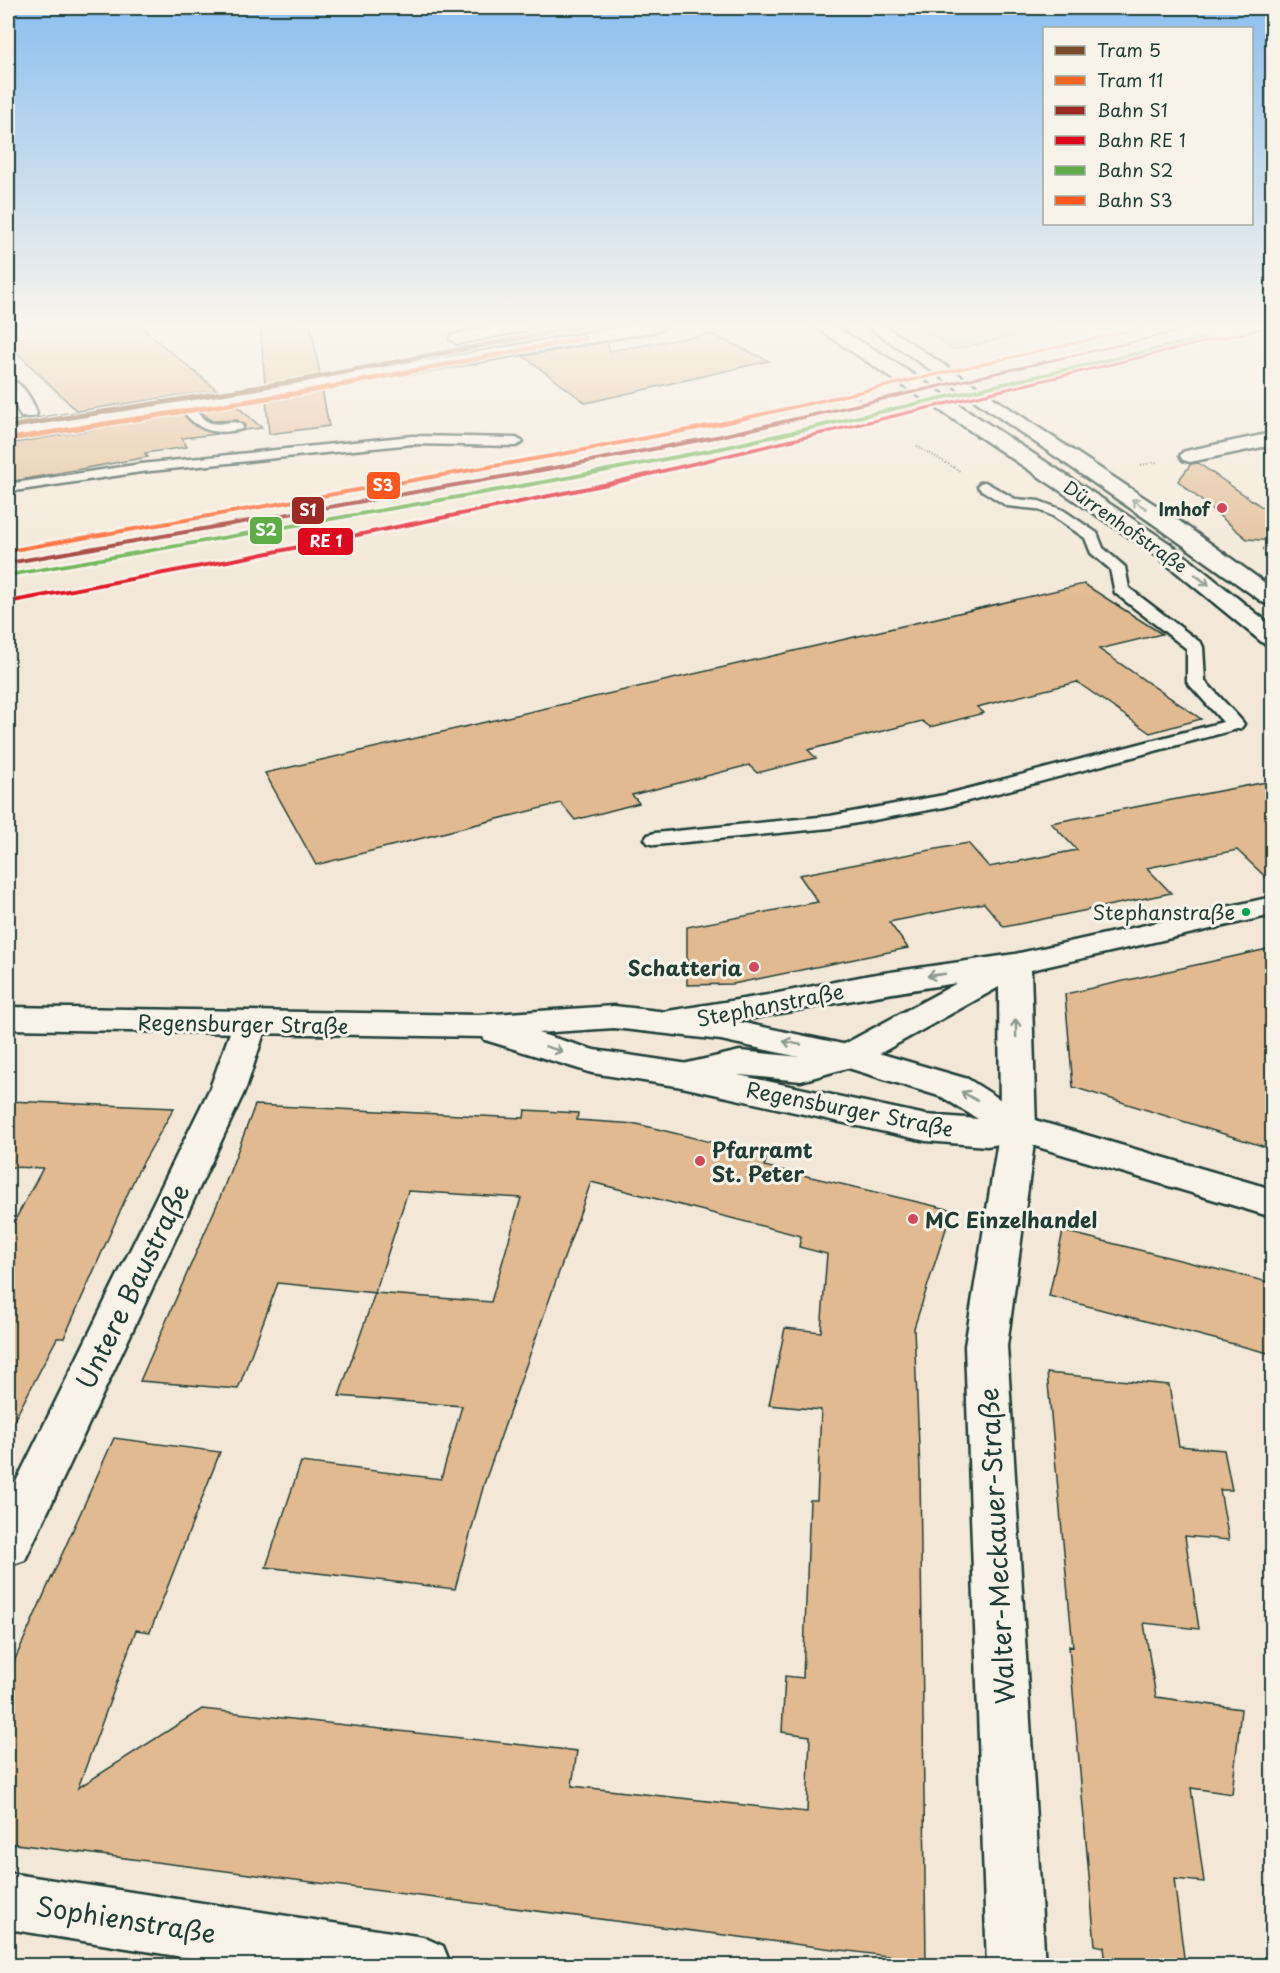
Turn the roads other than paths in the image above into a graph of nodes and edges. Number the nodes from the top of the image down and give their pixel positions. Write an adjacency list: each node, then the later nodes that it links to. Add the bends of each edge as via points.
1 (82, 418): 6 (main road)
2 (194, 418): 5 (lane, via 199,424 218,428)
3 (966, 418): 13 (main road, Dürrenhofstraße, one-way to 13, via 1161,548)
4 (1013, 418): 12 (main road, Dürrenhofstraße, one-way to 4)
5 (237, 426)
6 (8, 430)
7 (1272, 439): 9 (main road)
8 (516, 441): 11 (lane, via 412,441 141,468)
9 (1190, 456)
10 (985, 486): 14 (lane, via 1012,502 1039,505 1058,513 1092,536 1096,550 1117,567 1121,590 1195,647 1196,682 1235,724 945,801 830,822)
11 (8, 488)
12 (1272, 598)
13 (1272, 638)
14 (655, 839)
15 (1272, 906): 16 (main road, Stephanstraße)
16 (1015, 964): 18 (main road, Stephanstraße, one-way to 18, via 870,985); 21 (main road, Stephanstraße); 23 (main road, one-way to 16)
17 (8, 1018): 19 (main road, Regensburger Straße)
18 (668, 1022): 20 (main road, Regensburger Straße, via 614,1017); 21 (main road, Regensburger Straße, one-way to 18, via 758,1035)
19 (250, 1024): 20 (main road, Regensburger Straße); 25 (main road, Untere Baustraße, via 228,1088)
20 (478, 1026): 22 (main road, Regensburger Straße, one-way to 22, via 592,1061)
21 (849, 1056): 22 (main road, Regensburger Straße, via 801,1069 740,1063); 23 (main road, Regensburger Straße, one-way to 21, via 955,1088)
22 (682, 1074): 23 (main road, Regensburger Straße, via 926,1128 987,1133)
23 (1018, 1128): 24 (main road, Regensburger Straße); 28 (main road, Walter-Meckauer-Straße, via 986,1346)
24 (1272, 1203)
25 (8, 1545)
26 (8, 1901): 27 (main road, Sophienstraße)
27 (423, 1965)
28 (1016, 1965)

